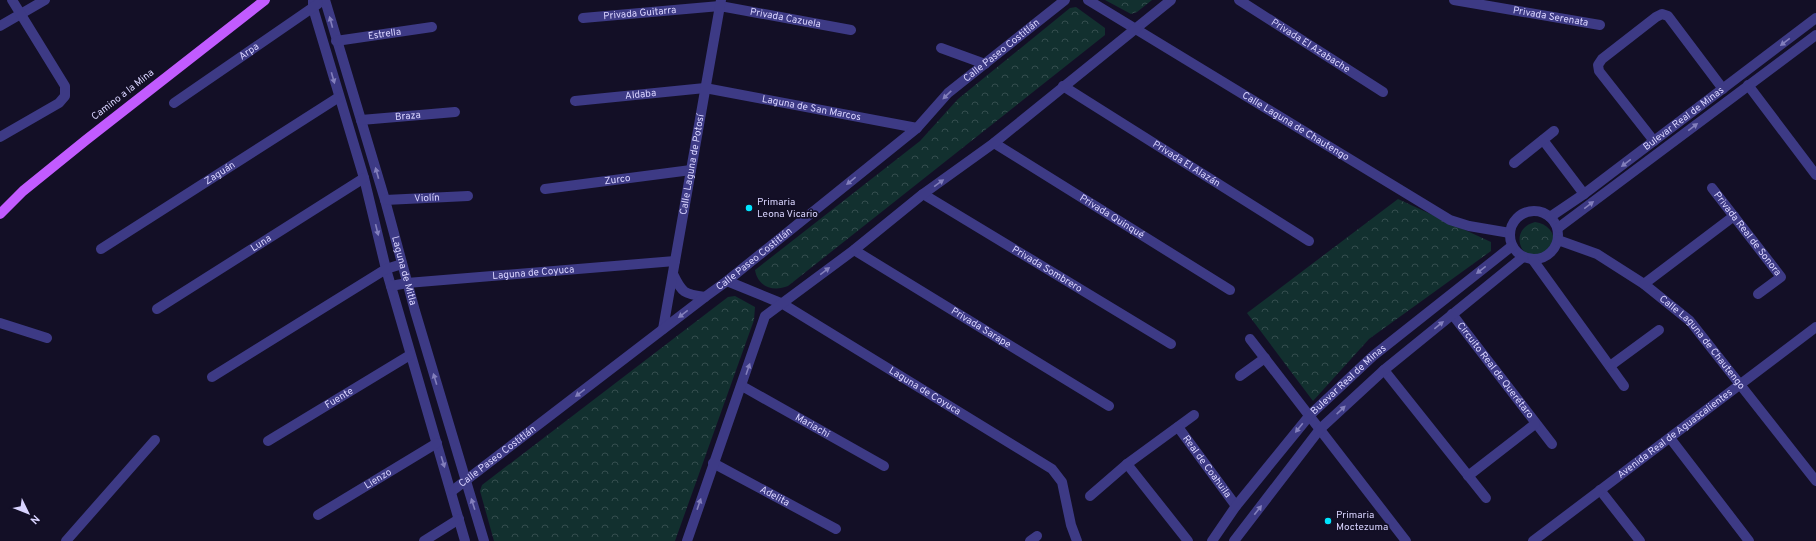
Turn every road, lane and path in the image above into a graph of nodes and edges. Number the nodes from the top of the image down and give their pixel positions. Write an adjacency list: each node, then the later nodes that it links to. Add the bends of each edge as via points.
1 (12, 0): 12 (street)
2 (45, 0): 12 (street)
3 (265, 0): 50 (main road, Camino a la Mina, via 74,149 23,191)
4 (325, 0): 11 (street, Arpa); 21 (street, Laguna de Mitla, one-way to 4)
5 (1065, 0): 23 (street, Calle Paseo Costitlán)
6 (1088, 0): 18 (street, Calle Laguna de Chautengo)
7 (1171, 0): 18 (street)
8 (1239, 0): 28 (street, Privada El Azabache)
9 (1454, 0): 15 (street, Privada Serenata)
10 (720, 3): 13 (street, Privada Guitarra); 19 (street, Privada Cazuela); 26 (street, Calle Laguna de Potosí)
11 (313, 4): 29 (street, Laguna de Mitla, one-way to 29); 31 (street, Arpa)
12 (20, 14): 16 (street); 36 (street, via 65,86 65,96)
13 (583, 18)
14 (1816, 18): 27 (street, Bulevar Real de Minas, one-way to 27)
15 (1600, 25)
16 (0, 26)
17 (432, 27): 21 (street, Estrella)
18 (1135, 29): 25 (street); 54 (street, Calle Laguna de Chautengo, via 1450,220 1469,226)
19 (850, 30)
20 (1816, 35): 24 (street, Bulevar Real de Minas)
21 (336, 41): 33 (street, Laguna de Mitla)
22 (941, 48): 23 (street)
23 (985, 64): 34 (street, Calle Paseo Costitlán, one-way to 34, via 948,93)
24 (1748, 85): 42 (street); 53 (street, Bulevar Real de Minas, one-way to 24)
25 (1063, 86): 39 (street); 56 (street, Privada El Alazán)
26 (705, 88): 30 (street, Aldaba); 34 (street, Laguna de San Marcos); 41 (street, Calle Laguna de Potosí)
27 (1723, 89): 38 (street, Bulevar Real de Minas); 38 (street, via 1668,16 1662,14 1656,17 1602,58 1598,65 1599,71)
28 (1383, 92)
29 (339, 97): 43 (street, Laguna de Mitla); 58 (street, Zaguán)
30 (575, 100)
31 (174, 103)
32 (455, 112): 33 (street, Braza)
33 (361, 120): 49 (street, Laguna de Mitla, one-way to 33)
34 (917, 128): 65 (street, Calle Paseo Costitlán, one-way to 65)
35 (1554, 131): 37 (street)
36 (0, 137)
37 (1543, 140): 40 (street); 47 (street)
38 (1654, 141): 47 (street, Bulevar Real de Minas, one-way to 47)
39 (994, 143): 46 (street, one-way to 39); 69 (street, Privada Quinqué)
40 (1514, 163)
41 (691, 170): 45 (street, Zurco); 61 (street, Calle Laguna de Potosí)
42 (1816, 175)
43 (364, 178): 63 (street, Laguna de Mitla, one-way to 63); 73 (street, Luna)
44 (1712, 188): 51 (street, Privada Real de Sonora)
45 (544, 189)
46 (923, 194): 59 (street); 81 (street, Privada Sombrero)
47 (1584, 194): 52 (street, Bulevar Real de Minas)
48 (468, 196): 49 (street, Violín)
49 (385, 200): 62 (street, Laguna de Mitla)
50 (0, 214)
51 (1734, 216): 67 (street); 70 (street, Privada Real de Sonora, via 1781,276)
52 (1550, 217): 53 (street); 54 (street, via 1544,212 1528,211 1515,219)
53 (1558, 228): 55 (street)
54 (1510, 232): 57 (street)
55 (1558, 240): 60 (street, via 1552,252 1539,259); 67 (street, Calle Laguna de Chautengo, via 1597,254)
56 (1309, 241)
57 (1512, 246): 60 (street); 93 (street, Bulevar Real de Minas, one-way to 93, via 1373,356)
58 (101, 249)
59 (854, 250): 72 (street, one-way to 59); 91 (street, Privada Sarape)
60 (1528, 258): 74 (street, Bulevar Real de Minas); 84 (street)
61 (675, 261): 64 (street, Calle Laguna de Potosí); 66 (street, Laguna de Coyuca)
62 (402, 264): 63 (street); 66 (street, Laguna de Mitla)
63 (386, 269): 68 (street, Laguna de Mitla); 87 (street)
64 (673, 274): 71 (street, via 681,290); 76 (street, Calle Laguna de Potosí)
65 (727, 282): 71 (street, Calle Paseo Costitlán); 72 (street, Laguna de Coyuca)
66 (407, 283): 68 (street, Laguna de Coyuca); 106 (street, Laguna de Mitla, one-way to 66)
67 (1644, 284): 88 (street, Calle Laguna de Chautengo, via 1690,321)
68 (391, 286): 82 (street, Laguna de Mitla)
69 (1230, 290)
70 (1758, 294)
71 (705, 297): 76 (street, Calle Paseo Costitlán, one-way to 76)
72 (783, 304): 89 (street, one-way to 72, via 766,316); 121 (street, Laguna de Coyuca, via 1052,469 1062,482)
73 (157, 309)
74 (1452, 314): 85 (street, Bulevar Real de Minas, one-way to 74); 94 (street, Circuito Real de Querétaro)
75 (0, 323): 79 (street)
76 (663, 330): 106 (street, Calle Paseo Costitlán, one-way to 106)
77 (1659, 330): 84 (street)
78 (1815, 330): 88 (street, Avenida Real de Aguascalientes)
79 (47, 338)
80 (1250, 339): 83 (street)
81 (1171, 344)
82 (410, 355): 99 (street, Fuente); 100 (street, Laguna de Mitla)
83 (1265, 358): 86 (street); 93 (street)
84 (1610, 366): 90 (street)
85 (1384, 370): 96 (street, Bulevar Real de Minas, one-way to 85); 105 (street)
86 (1240, 376)
87 (212, 377)
88 (1740, 383): 97 (street, Avenida Real de Aguascalientes); 107 (street, Calle Laguna de Chautengo)
89 (742, 386): 102 (street); 104 (street, Mariachi)
90 (1624, 386)
91 (1109, 406)
92 (1194, 415): 95 (street, Real de Coahuila)
93 (1310, 415): 96 (street); 112 (street, Bulevar Real de Minas, one-way to 112)
94 (1536, 424): 101 (street); 105 (street, Circuito Real de Querétaro)
95 (1178, 427): 103 (street, Real de Coahuila); 112 (street, Real de Coahuila)
96 (1320, 429): 124 (street, Bulevar Real de Minas, one-way to 96); 125 (street)
97 (1670, 438): 108 (street, Avenida Real de Aguascalientes); 128 (street)
98 (155, 440): 116 (street)
99 (268, 441)
100 (437, 443): 109 (street, Laguna de Mitla, one-way to 109); 113 (street, Lienzo)
101 (1552, 444)
102 (713, 464): 115 (street, Adelita); 120 (street, one-way to 102)
103 (1127, 464): 110 (street, Real de Coahuila); 122 (street)
104 (884, 466)
105 (1468, 476): 111 (street)
106 (465, 481): 109 (street, Calle Paseo Costitlán); 119 (street, Laguna de Mitla, one-way to 106)
107 (1816, 481)
108 (1600, 490): 126 (street, Avenida Real de Aguascalientes); 127 (street)
109 (452, 491): 114 (street, Laguna de Mitla)
110 (1090, 496)
111 (1486, 498)
112 (1236, 506): 123 (street, Bulevar Real de Minas)
113 (318, 515)
114 (459, 519): 117 (street); 118 (street, Laguna de Mitla)
115 (836, 529)
116 (66, 541)
117 (424, 541)
118 (465, 541)
119 (484, 541)
120 (687, 541)
121 (1077, 541)
122 (1188, 541)
123 (1212, 541)
124 (1234, 541)
125 (1406, 541)
126 (1534, 541)
127 (1640, 541)
128 (1749, 541)

